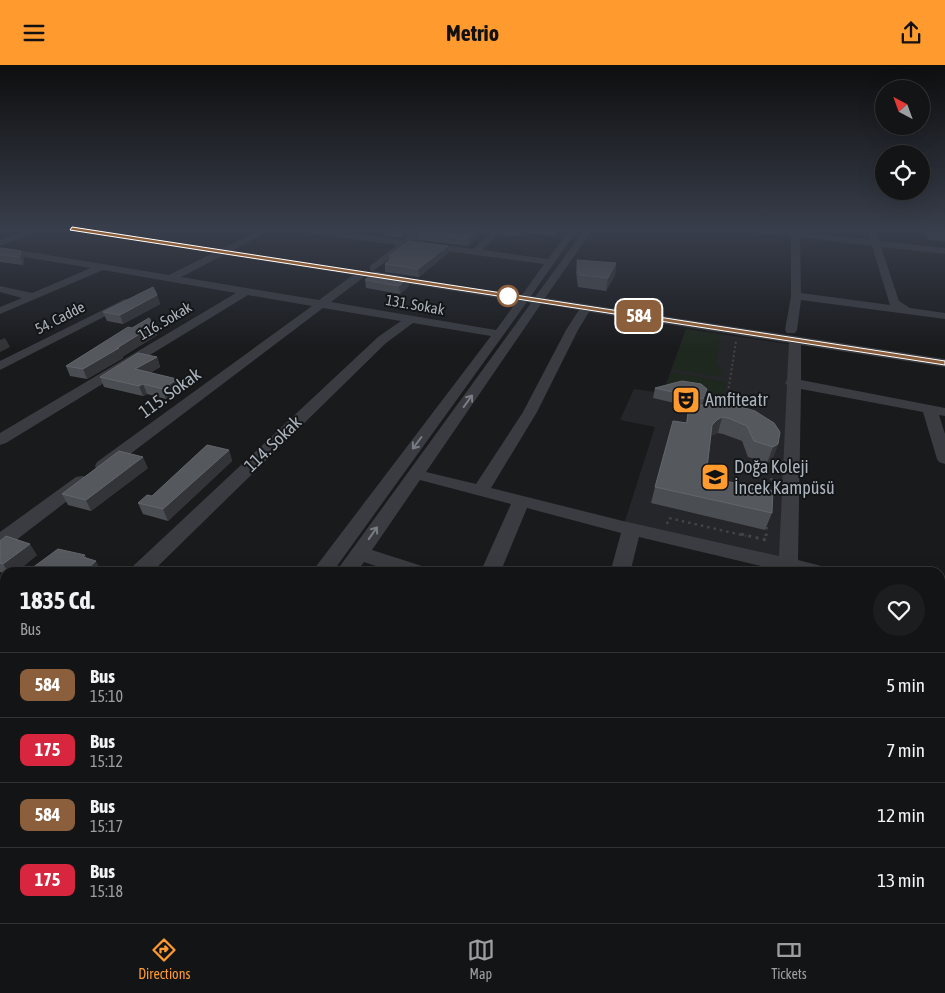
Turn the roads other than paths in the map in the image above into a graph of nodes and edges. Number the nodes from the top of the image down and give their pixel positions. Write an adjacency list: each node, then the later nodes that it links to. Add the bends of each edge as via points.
1 (97, 269): 16 (street)
2 (114, 269): 10 (street, 131. Sokak)
3 (191, 269): 10 (street)
4 (362, 269): 9 (street)
5 (546, 269): 15 (street)
6 (556, 269): 15 (street)
7 (796, 269): 17 (street)
8 (884, 269): 18 (street)
9 (368, 270): 15 (street); 19 (street, 115. Sokak)
10 (172, 279): 11 (street); 13 (street, 131. Sokak)
11 (154, 287)
12 (0, 289): 16 (street)
13 (245, 292): 19 (street, 131. Sokak); 33 (street, 116. Sokak)
14 (137, 296): 30 (street, 54. Cadde)
15 (534, 296): 21 (street); 26 (street); 27 (street); 35 (street, one-way to 15)
16 (33, 297): 23 (street)
17 (796, 297): 20 (street); 27 (street)
18 (894, 303): 20 (street); 22 (street)
19 (322, 304): 25 (street, 131. Sokak); 39 (street, 115. Sokak)
20 (878, 307): 22 (street)
21 (586, 308): 27 (street); 36 (street, via 530,412)
22 (906, 310): 24 (street)
23 (0, 311)
24 (945, 316)
25 (410, 320): 26 (street, 131. Sokak); 41 (street, 114. Sokak, via 382,340)
26 (499, 334): 42 (street, one-way to 42)
27 (793, 335): 28 (street); 29 (street); 31 (street)
28 (945, 353)
29 (945, 363)
30 (0, 366)
31 (792, 383): 32 (street); 48 (street)
32 (937, 411): 34 (street)
33 (0, 440)
34 (945, 459)
35 (415, 474): 36 (street); 40 (street, one-way to 35)
36 (481, 490): 37 (street)
37 (522, 500): 38 (street); 45 (street)
38 (632, 528): 46 (street); 47 (street)
39 (0, 542)
40 (359, 553): 43 (street); 44 (street)
41 (144, 567)
42 (324, 567)
43 (349, 567)
44 (400, 567)
45 (493, 567)
46 (622, 567)
47 (784, 567)
48 (788, 567)

